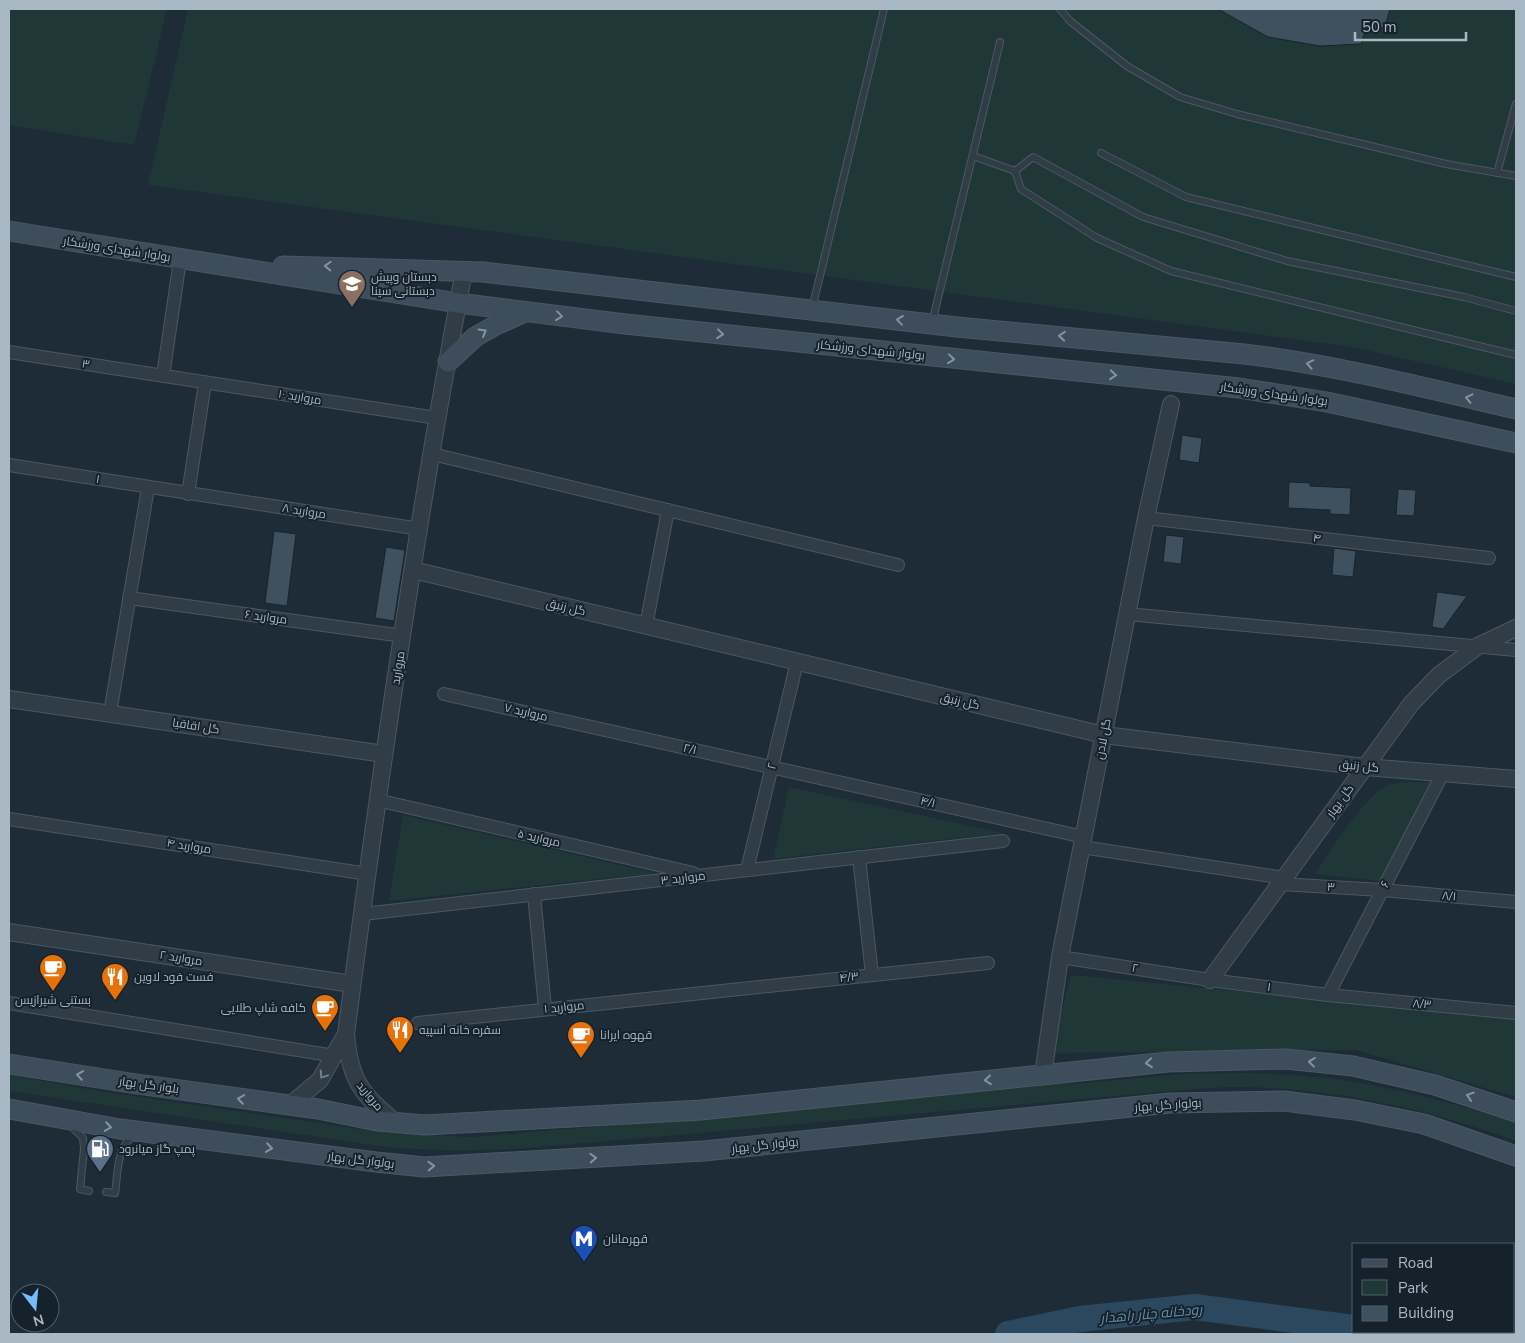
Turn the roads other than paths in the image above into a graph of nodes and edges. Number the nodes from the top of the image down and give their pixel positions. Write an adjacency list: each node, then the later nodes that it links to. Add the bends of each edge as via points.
1 (884, 9): 16 (lane)
2 (1060, 9): 8 (lane, via 1070,21 1127,66 1180,98 1436,162)
3 (1000, 42): 6 (lane)
4 (1516, 104): 8 (lane)
5 (1101, 152): 14 (lane, via 1186,197)
6 (973, 156): 7 (lane); 19 (lane)
7 (1015, 171): 17 (lane, via 1033,157 1143,217 1286,261 1464,297); 21 (lane, via 1021,189 1090,234 1171,270)
8 (1497, 173): 9 (lane)
9 (1516, 176)
10 (9, 232): 11 (main road, بولوار شهدای ورزشکار)
11 (180, 260): 12 (main road, بولوار شهدای ورزشکار); 23 (street)
12 (224, 266): 13 (main road, بولوار شهدای ورزشکار, one-way to 12); 15 (main road, بولوار شهدای ورزشکار)
13 (464, 271): 15 (street, مروارید); 16 (main road, بولوار شهدای ورزشکار)
14 (1516, 277)
15 (458, 303): 18 (main road, بولوار شهدای ورزشکار); 22 (street, مروارید)
16 (812, 310): 19 (main road, بولوار شهدای ورزشکار, one-way to 16)
17 (1516, 311)
18 (526, 312): 22 (main road, one-way to 18, via 475,337); 28 (main road, بولوار شهدای ورزشکار, one-way to 28, via 1239,388 1328,402)
19 (932, 324): 26 (main road, بولوار شهدای ورزشکار, one-way to 19, via 1290,360)
20 (9, 352): 23 (street, ۳)
21 (1516, 355)
22 (448, 362): 27 (street, مروارید)
23 (163, 376): 24 (street, مروارید ۱۰)
24 (205, 383): 27 (street, مروارید ۱۰); 32 (street)
25 (1171, 404): 34 (street, گل لادن)
26 (1516, 409)
27 (438, 418): 29 (street, مروارید)
28 (1516, 443)
29 (432, 454): 33 (street); 35 (street, مروارید)
30 (9, 465): 31 (street, ۱)
31 (148, 488): 32 (street, ۱); 39 (street)
32 (188, 494): 35 (street, مروارید ۸)
33 (668, 510): 37 (street); 41 (street)
34 (1146, 518): 36 (street, ۴); 40 (street, گل لادن)
35 (420, 529): 38 (street, مروارید)
36 (1489, 558)
37 (898, 565)
38 (413, 570): 41 (street, گل زنبق); 43 (street, مروارید)
39 (130, 598): 43 (street, مروارید ۶); 49 (street)
40 (1127, 614): 44 (street); 51 (street, گل لادن)
41 (646, 626): 46 (street, گل زنبق)
42 (1516, 628): 44 (street, گل بهار)
43 (403, 636): 52 (street, مروارید)
44 (1478, 646): 45 (street); 54 (street, گل بهار, via 1439,675 1411,704)
45 (1516, 650)
46 (797, 662): 51 (street, گل زنبق); 53 (street, ۲)
47 (444, 694): 50 (street, مروارید ۷)
48 (9, 699): 49 (street, گل اقاقیا)
49 (110, 713): 52 (street, گل اقاقیا)
50 (608, 730): 53 (street, ۲/۱)
51 (1104, 735): 54 (street, گل زنبق); 60 (street, گل لادن)
52 (384, 754): 57 (street, مروارید)
53 (772, 767): 60 (street, ۴/۱); 62 (street, ۲)
54 (1365, 767): 55 (street, گل زنبق); 65 (street, گل بهار)
55 (1443, 773): 56 (street, گل زنبق); 66 (street, ۶)
56 (1516, 779)
57 (377, 800): 63 (street, مروارید); 64 (street, مروارید ۵)
58 (9, 819): 63 (street, مروارید ۴)
59 (1003, 841): 61 (street, مروارید ۳)
60 (1083, 842): 65 (street); 71 (street, گل لادن)
61 (859, 857): 62 (street, مروارید ۳); 73 (street)
62 (747, 870): 64 (street, مروارید ۳)
63 (368, 874): 69 (street, مروارید)
64 (702, 875): 67 (street, مروارید ۳)
65 (1282, 881): 66 (street, ۳); 74 (street, گل بهار)
66 (1382, 890): 68 (street, ۸/۱); 77 (street, ۶)
67 (534, 894): 69 (street, مروارید ۳); 79 (street)
68 (1516, 902)
69 (363, 914): 75 (street, مروارید)
70 (9, 932): 75 (street, مروارید ۲)
71 (1060, 957): 74 (street, ۲); 85 (street, گل لادن)
72 (988, 963): 73 (street, ۴/۳)
73 (872, 975): 76 (street, ۴/۳)
74 (1210, 980): 77 (street, ۱)
75 (352, 984): 82 (street, مروارید)
76 (709, 992): 79 (street, مروارید ۱)
77 (1328, 995): 80 (street, ۸/۳)
78 (9, 1003): 83 (street)
79 (545, 1009): 81 (street, مروارید ۱)
80 (1516, 1013)
81 (418, 1022)
82 (346, 1034): 83 (street, مروارید); 90 (street, مروارید, via 348,1060 356,1082)
83 (335, 1056): 86 (street, مروارید, one-way to 86, via 320,1080)
84 (9, 1064): 86 (main road, بلوار گل بهار, one-way to 84)
85 (1043, 1075): 88 (main road, one-way to 85, via 1435,1084 1353,1066 1286,1060 1168,1062); 90 (main road, one-way to 90, via 701,1110 453,1124)
86 (289, 1106): 90 (main road)
87 (9, 1109): 89 (main road, بولوار گل بهار)
88 (1516, 1112)
89 (65, 1120): 91 (main road, بولوار گل بهار, one-way to 91); 93 (lane, via 83,1138 80,1189)
90 (396, 1123)
91 (142, 1132): 92 (main road, بولوار گل بهار, one-way to 92, via 424,1166 704,1152 1170,1103 1284,1101 1355,1110 1424,1124); 94 (lane, via 124,1145 115,1193)
92 (1516, 1156)
93 (90, 1191)
94 (106, 1192)

